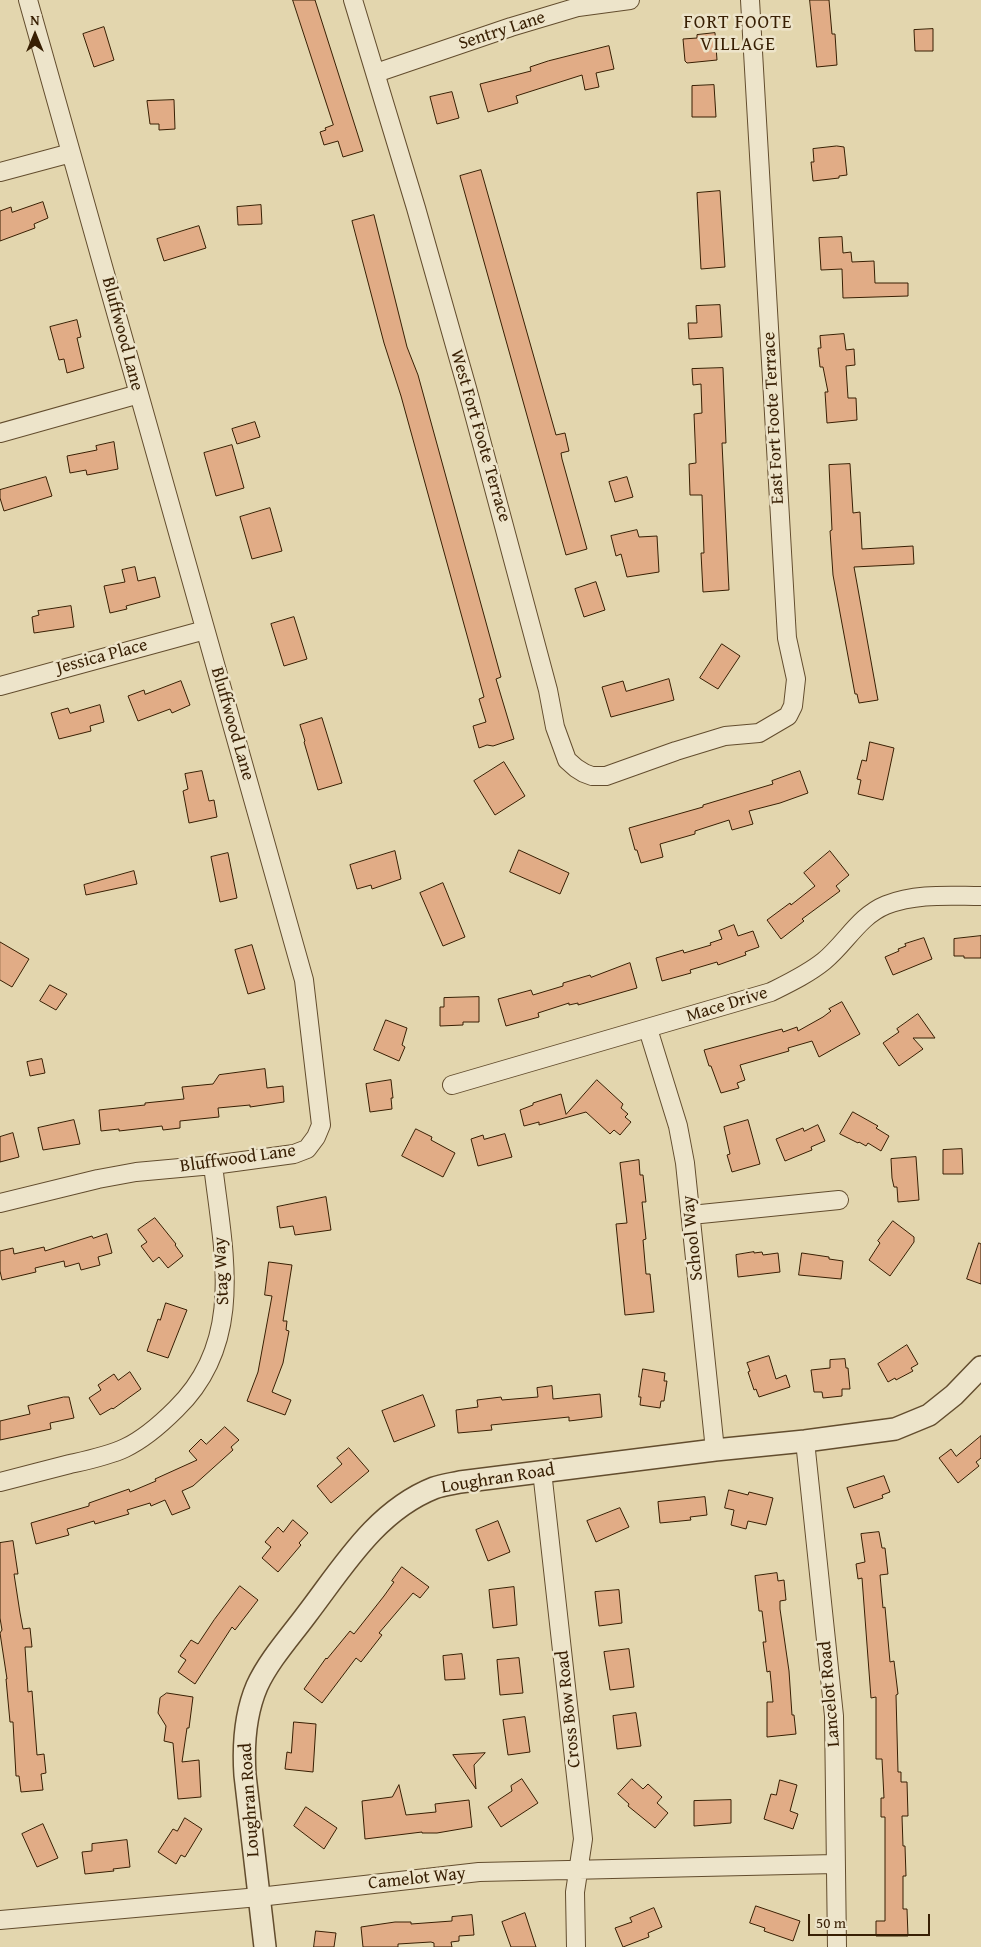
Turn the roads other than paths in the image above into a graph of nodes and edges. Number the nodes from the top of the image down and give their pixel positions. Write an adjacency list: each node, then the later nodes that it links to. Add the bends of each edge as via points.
1 (28, 0): 6 (street, Bluffwood Lane)
2 (353, 0): 5 (street, West Fort Foote Terrace)
3 (630, 0): 5 (street, Sentry Lane, via 578,7)
4 (750, 0): 12 (street, East Fort Foote Terrace, via 787,638 796,679 794,706 788,716 759,733 725,736)
5 (376, 73): 12 (street, West Fort Foote Terrace, via 472,406 562,751 576,768 592,776 606,776)
6 (71, 153): 7 (street); 8 (street, Bluffwood Lane)
7 (0, 172)
8 (139, 394): 9 (street); 10 (street, Bluffwood Lane)
9 (0, 433)
10 (205, 630): 11 (street, Jessica Place); 16 (street, Bluffwood Lane, via 304,980 320,1111 316,1137 307,1149 294,1154)
11 (0, 686)
12 (676, 751)
13 (981, 896): 14 (street, Mace Drive, via 924,896 885,906 857,925 825,960 791,982 771,992)
14 (648, 1029): 15 (street, Mace Drive); 19 (street, School Way, via 678,1126)
15 (452, 1085)
16 (213, 1165): 18 (street, Bluffwood Lane, via 117,1175); 24 (street, Stag Way, via 226,1280 224,1315 217,1347 189,1397 148,1434 124,1448)
17 (839, 1200): 19 (street)
18 (0, 1203)
19 (690, 1215): 22 (street, School Way)
20 (981, 1367): 21 (street, Loughran Road, via 929,1415 895,1428)
21 (805, 1441): 22 (street, Loughran Road); 25 (street, Lancelot Road, via 834,1716)
22 (715, 1450): 23 (street, Loughran Road)
23 (542, 1471): 26 (street, Cross Bow Road, via 583,1839); 27 (street, Loughran Road, via 435,1488 393,1512 356,1548 271,1664 251,1704 243,1748)
24 (0, 1482)
25 (835, 1864): 26 (street, Camelot Way); 31 (street, Lancelot Road)
26 (578, 1870): 27 (street, Camelot Way, via 471,1872); 30 (street, Cross Bow Road)
27 (259, 1897): 28 (street, Camelot Way); 29 (street, Loughran Road)
28 (0, 1920)
29 (265, 1947)
30 (576, 1947)
31 (837, 1947)

